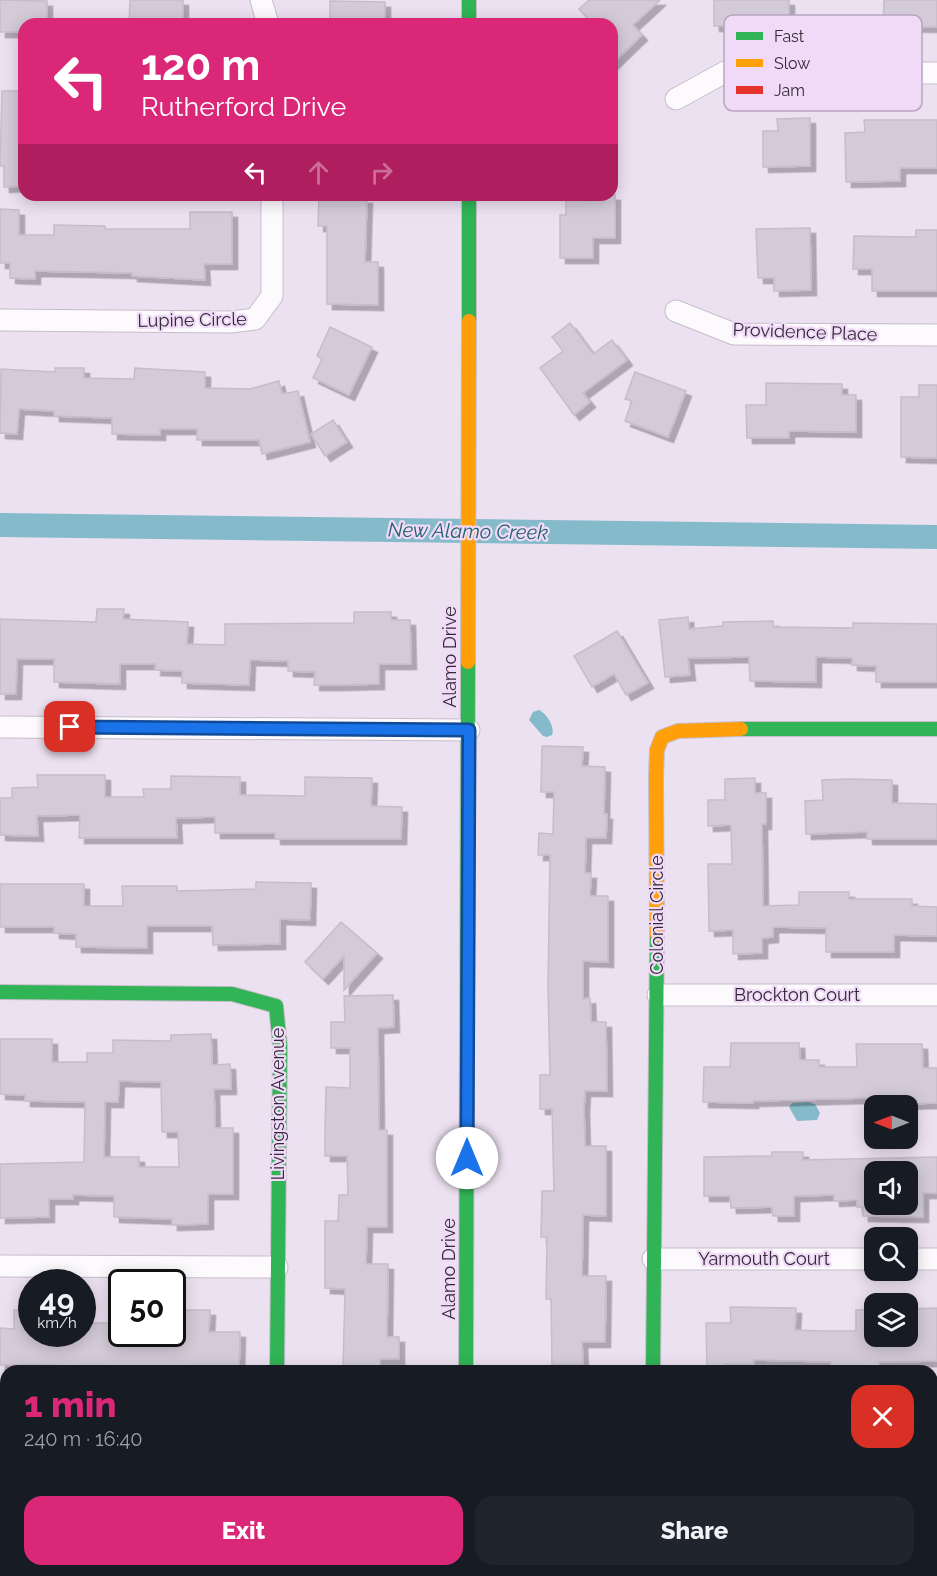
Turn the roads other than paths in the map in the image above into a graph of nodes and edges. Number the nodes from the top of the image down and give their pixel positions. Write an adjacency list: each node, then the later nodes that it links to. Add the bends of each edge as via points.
1 (261, 0): 3 (street)
2 (469, 0): 4 (street)
3 (266, 18)
4 (469, 18)
5 (724, 73): 8 (street)
6 (922, 74): 7 (street)
7 (937, 74)
8 (676, 99)
9 (272, 201): 12 (street, Lupine Circle, via 272,296 255,320)
10 (469, 201): 16 (street, Alamo Drive)
11 (676, 311): 13 (street, Providence Place, via 734,334)
12 (0, 320)
13 (937, 335)
14 (0, 727): 16 (street)
15 (937, 729): 18 (street, Colonial Circle, via 720,729 678,731 662,737 656,776)
16 (469, 730): 27 (street, Alamo Drive)
17 (0, 992): 25 (street, Livingston Avenue, via 232,994 276,1006 280,1046)
18 (658, 994): 19 (street, Brockton Court); 20 (street, Colonial Circle)
19 (937, 995)
20 (653, 1259): 21 (street, Yarmouth Court); 28 (street, Colonial Circle)
21 (864, 1259)
22 (918, 1259): 23 (street)
23 (937, 1259)
24 (0, 1266): 25 (street)
25 (277, 1267): 26 (street, Livingston Avenue)
26 (277, 1365)
27 (466, 1365)
28 (653, 1365)

